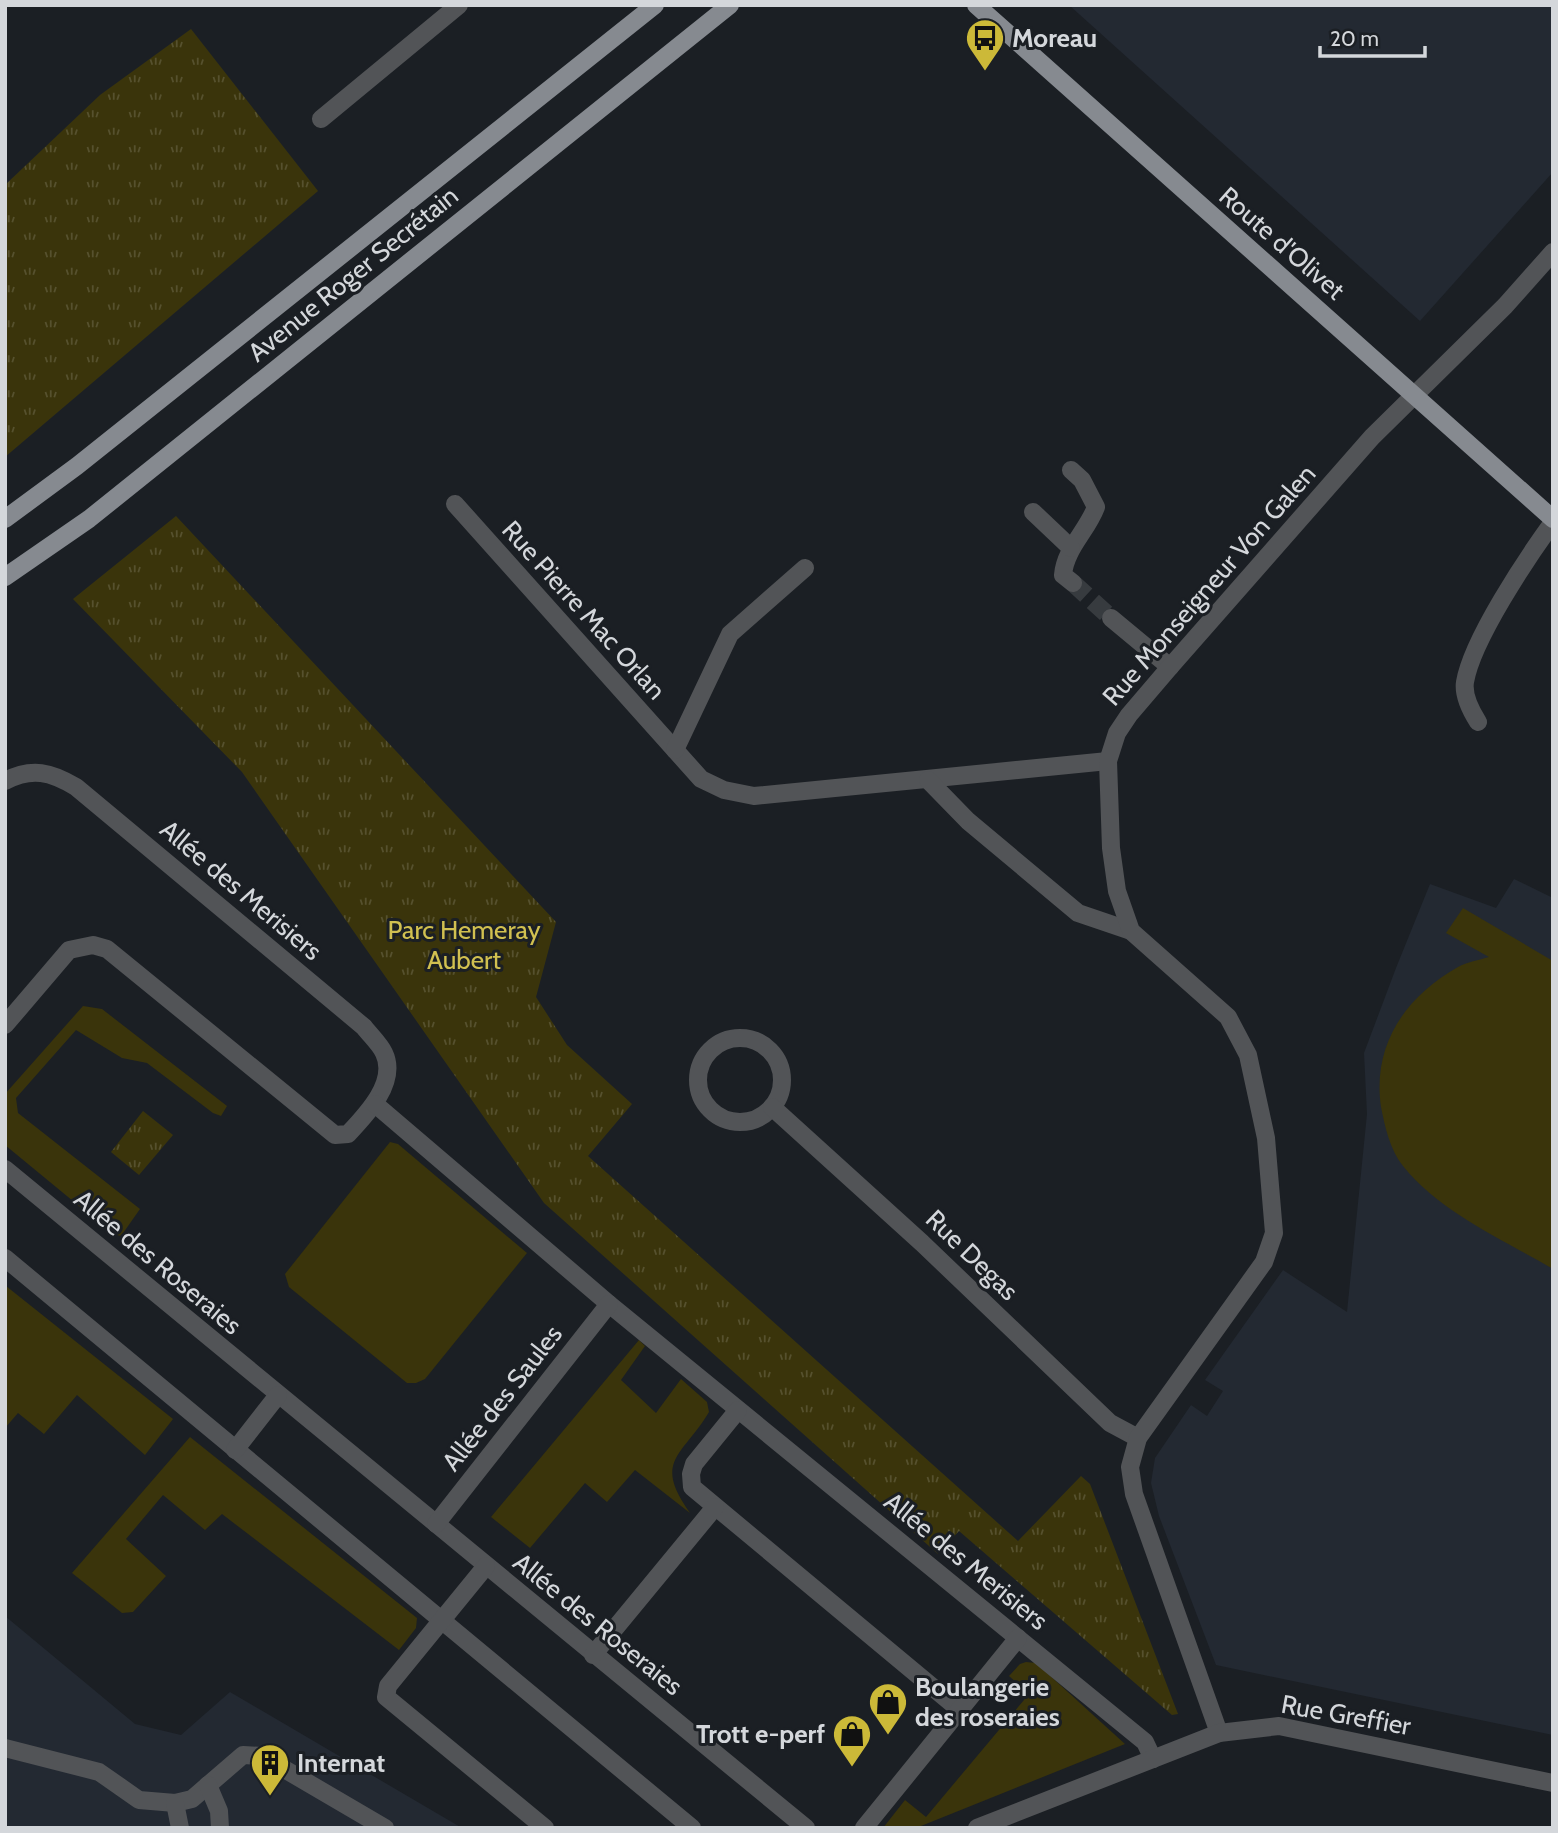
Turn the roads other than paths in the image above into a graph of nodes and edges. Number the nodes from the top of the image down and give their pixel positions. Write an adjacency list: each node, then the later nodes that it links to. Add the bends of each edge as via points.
1 (459, 5): 5 (street)
2 (655, 5): 11 (main road, Avenue Roger Secrétain)
3 (730, 5): 15 (main road, Avenue Roger Secrétain, via 89,519)
4 (975, 5): 7 (main road, Route d'Olivet)
5 (321, 119)
6 (1553, 252): 7 (street, Rue Monseigneur Von Galen)
7 (1413, 395): 12 (main road, Route d'Olivet); 18 (street, Rue Monseigneur Von Galen)
8 (1071, 470): 13 (street, via 1082,480 1096,507)
9 (455, 504): 20 (street, Rue Pierre Mac Orlan)
10 (1033, 512): 13 (street)
11 (5, 519)
12 (1553, 521): 19 (street, via 1483,636 1464,683 1469,709)
13 (1071, 548): 16 (street, via 1063,575)
14 (805, 568): 20 (street, Rue Pierre Mac Orlan, via 730,634)
15 (5, 577)
16 (1073, 583)
17 (1111, 618): 18 (street)
18 (1170, 667): 21 (street, Rue Monseigneur Von Galen, via 1117,733)
19 (1478, 722)
20 (675, 750): 23 (street, Rue Pierre Mac Orlan, via 701,779 754,796)
21 (1108, 761): 23 (street, Rue Pierre Mac Orlan); 24 (street, Rue Monseigneur Von Galen, via 1111,848 1117,891)
22 (5, 780): 26 (street, Allée des Merisiers, via 33,771 54,774 76,787 364,1027 385,1055 385,1085)
23 (928, 780): 24 (street, via 968,821 1078,913)
24 (1131, 931): 33 (street, Rue Monseigneur Von Galen, via 1228,1017 1248,1055 1266,1138 1273,1233 1264,1262)
25 (5, 1024): 26 (street, Allée des Merisiers, via 69,950 93,944 107,949 335,1135 348,1134)
26 (375, 1104): 30 (street, Allée des Merisiers)
27 (772, 1107): 27 (street, via 782,1083 781,1070 768,1048 750,1039 728,1039 705,1056 698,1083 715,1113 734,1122 748,1121); 33 (street, Rue Degas, via 1110,1423)
28 (5, 1169): 31 (street, Allée des Roseraies)
29 (5, 1258): 34 (street)
30 (609, 1304): 32 (street, Allée des Merisiers); 36 (street, Allée des Saules)
31 (278, 1395): 34 (street); 36 (street, Allée des Roseraies)
32 (738, 1409): 35 (street, via 691,1474 692,1487); 39 (street, Allée des Merisiers)
33 (1138, 1438): 42 (street, Rue Monseigneur Von Galen, via 1130,1467 1134,1494)
34 (234, 1450): 38 (street)
35 (715, 1507): 40 (street); 41 (street)
36 (436, 1524): 37 (street, Allée des Roseraies)
37 (486, 1566): 38 (street, Allée des Roseraies); 40 (street, Allée des Roseraies)
38 (442, 1620): 51 (street, Allée des Roseraies, via 388,1686 386,1697); 52 (street)
39 (1018, 1638): 41 (street); 44 (street, Allée des Merisiers, via 1145,1742)
40 (593, 1655): 53 (street, Allée des Roseraies)
41 (960, 1710): 54 (street)
42 (1219, 1733): 44 (street, Rue Greffier); 45 (street, Rue Greffier, via 1279,1726)
43 (5, 1748): 47 (street, via 99,1772 139,1800)
44 (1153, 1759): 55 (street, Rue Greffier)
45 (1553, 1783)
46 (208, 1785): 47 (street, via 192,1799); 49 (street, via 219,1811); 50 (street, via 243,1755 262,1755)
47 (175, 1803): 48 (street)
48 (180, 1828)
49 (219, 1828)
50 (385, 1828)
51 (545, 1828)
52 (692, 1828)
53 (806, 1828)
54 (864, 1828)
55 (977, 1828)

